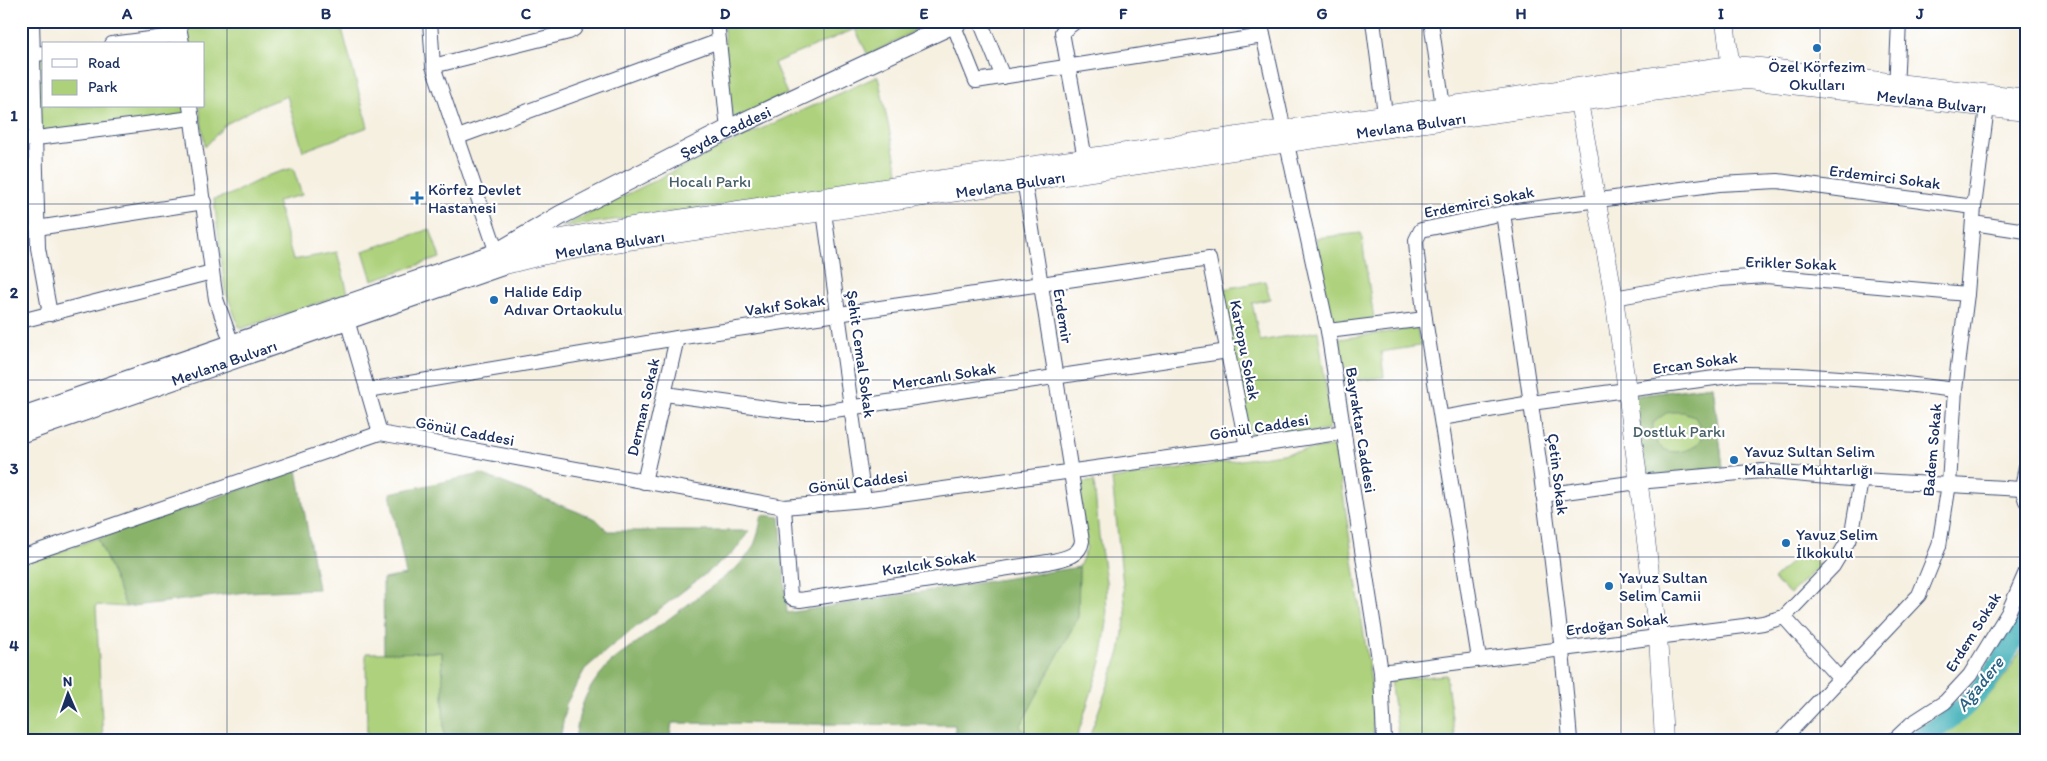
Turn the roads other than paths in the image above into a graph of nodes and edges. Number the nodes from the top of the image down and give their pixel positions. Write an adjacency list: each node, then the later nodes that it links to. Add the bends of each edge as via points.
1 (32, 21): 17 (street)
2 (430, 21): 18 (street)
3 (578, 21): 18 (street, via 568,32)
4 (717, 21): 15 (street)
5 (980, 21): 21 (street)
6 (1076, 21): 19 (street, via 1062,32)
7 (1260, 21): 14 (street, Bayraktar Caddesi)
8 (1372, 21): 29 (street)
9 (1431, 21): 25 (street)
10 (1725, 21): 20 (street)
11 (1899, 21): 22 (street)
12 (955, 23): 21 (street, via 976,81); 30 (main road, Şeyda Caddesi)
13 (180, 33): 16 (street)
14 (1263, 36): 19 (street); 31 (street, Bayraktar Caddesi)
15 (719, 41): 30 (street); 32 (street)
16 (124, 42)
17 (32, 54): 33 (street)
18 (433, 66): 32 (street)
19 (1068, 66): 21 (street); 34 (street)
20 (1731, 73): 22 (street, Mevlana Bulvarı, via 1748,80); 23 (street, Mevlana Bulvarı)
21 (1003, 77)
22 (1896, 90): 24 (street, Mevlana Bulvarı); 26 (street, Mevlana Bulvarı)
23 (1578, 95): 25 (street, Mevlana Bulvarı); 31 (street, Mevlana Bulvarı); 36 (street)
24 (2026, 98)
25 (1443, 106): 29 (street, Mevlana Bulvarı)
26 (1987, 107): 28 (street, Mevlana Bulvarı); 38 (street, Badem Sokak)
27 (191, 112): 33 (street); 37 (street)
28 (2026, 112)
29 (1385, 114): 31 (street, Mevlana Bulvarı)
30 (728, 130): 45 (main road, Şeyda Caddesi, via 561,214)
31 (1286, 136): 34 (street, Mevlana Bulvarı); 35 (street, Mevlana Bulvarı); 55 (street, Bayraktar Caddesi)
32 (458, 138): 45 (street)
33 (28, 139): 42 (street)
34 (1085, 159): 35 (street, Mevlana Bulvarı)
35 (1023, 175): 39 (street, Mevlana Bulvarı); 45 (street, Mevlana Bulvarı, via 593,232 546,241); 47 (street, Erdemir)
36 (1596, 200): 38 (street, Erdemirci Sokak, via 1719,184 1778,181); 40 (street, Erdemirci Sokak); 49 (street)
37 (204, 202): 42 (street); 46 (street)
38 (1974, 207): 41 (street, Badem Sokak)
39 (824, 212): 45 (street, Mevlana Bulvarı); 51 (street, Şehit Cemal Sokak)
40 (1503, 213): 52 (street, Erdemirci Sokak, via 1421,230 1416,247); 64 (street, Çetin Sokak)
41 (1973, 223): 43 (street); 48 (street, Badem Sokak)
42 (37, 228): 50 (street)
43 (2026, 230)
44 (1209, 259): 47 (street, Vakıf Sokak); 58 (street, Kartopu Sokak)
45 (499, 260): 53 (main road, Mevlana Bulvarı); 57 (main road, Mevlana Bulvarı)
46 (212, 272): 50 (street); 57 (street, via 216,299)
47 (1040, 285): 51 (street, Vakıf Sokak); 59 (street, Erdemir)
48 (1967, 294): 49 (street, Erikler Sokak, via 1766,276 1720,279); 62 (street, Badem Sokak)
49 (1614, 298): 61 (street)
50 (50, 314): 54 (street)
51 (839, 316): 56 (street, Vakıf Sokak); 65 (street, Şehit Cemal Sokak)
52 (1425, 319): 55 (street); 67 (street, Erdemirci Sokak)
53 (347, 320): 60 (street); 69 (main road, Mevlana Bulvarı)
54 (21, 321)
55 (1328, 331): 68 (street, Bayraktar Caddesi)
56 (676, 338): 60 (street, Vakıf Sokak); 63 (street, Derman Sokak)
57 (232, 344): 66 (main road, Mevlana Bulvarı)
58 (1228, 351): 59 (street, Mercanlı Sokak); 71 (street, Kartopu Sokak)
59 (1055, 377): 65 (street, Mercanlı Sokak); 73 (street, Erdemir)
60 (368, 390): 70 (street)
61 (1627, 390): 62 (street, Ercan Sokak, via 1744,374 1835,378); 64 (street, Ercan Sokak); 76 (street)
62 (1955, 390): 77 (street, Badem Sokak)
63 (665, 394): 65 (street, Mercanlı Sokak, via 796,412); 75 (street, Derman Sokak)
64 (1531, 403): 67 (street, Ercan Sokak); 78 (street, Çetin Sokak)
65 (851, 408): 80 (street, Şehit Cemal Sokak)
66 (21, 417)
67 (1441, 418): 87 (street, Erdemirci Sokak)
68 (1344, 432): 71 (street, Gönül Caddesi); 88 (street, Bayraktar Caddesi)
69 (21, 433)
70 (380, 433): 75 (street, Gönül Caddesi); 82 (street, Gönül Caddesi)
71 (1247, 447): 73 (street, Gönül Caddesi)
72 (2026, 466): 79 (street)
73 (1070, 471): 80 (street, Gönül Caddesi); 81 (street, Kızılcık Sokak, via 1082,541 1082,546 1072,555 1048,562 808,600 790,596)
74 (1861, 480): 76 (street, via 1762,471); 77 (street); 84 (street, via 1853,526 1842,553)
75 (644, 482): 81 (street, Gönül Caddesi)
76 (1638, 482): 78 (street); 85 (street)
77 (1949, 484): 79 (street); 89 (street, Badem Sokak, via 1939,546 1919,594)
78 (1543, 495): 86 (street, Çetin Sokak)
79 (2024, 495)
80 (864, 500): 81 (street, Gönül Caddesi)
81 (784, 507)
82 (21, 558)
83 (2026, 572): 94 (street, Erdem Sokak, via 2008,613 1970,675 1945,702 1911,724)
84 (1784, 617): 85 (street, Erdoğan Sokak, via 1759,624); 89 (street)
85 (1658, 636): 86 (street, Erdoğan Sokak); 92 (street)
86 (1563, 648): 87 (street, Erdoğan Sokak); 91 (street, Çetin Sokak)
87 (1479, 659): 88 (street, Erdoğan Sokak)
88 (1381, 672): 90 (street, Bayraktar Caddesi)
89 (1839, 678): 93 (street, Badem Sokak)
90 (1384, 740)
91 (1570, 740)
92 (1664, 740)
93 (1782, 740)
94 (1894, 740)

